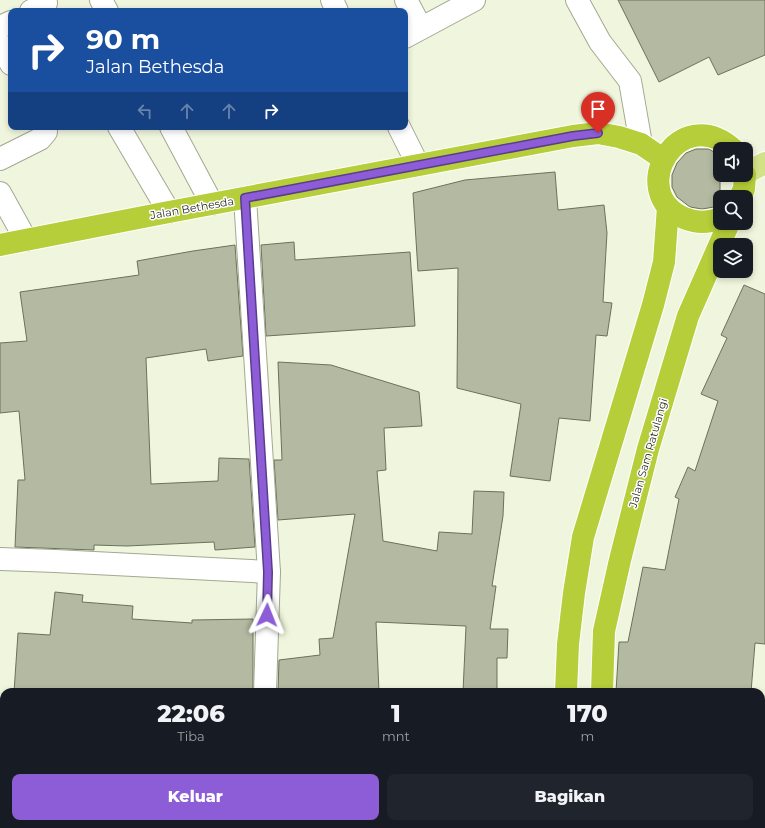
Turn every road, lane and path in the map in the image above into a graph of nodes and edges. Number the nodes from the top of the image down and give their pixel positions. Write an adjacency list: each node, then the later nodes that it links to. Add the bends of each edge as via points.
1 (474, 0): 4 (street)
2 (577, 0): 12 (street, via 600,42 630,81)
3 (408, 9): 4 (street)
4 (413, 33)
5 (0, 44): 6 (street)
6 (8, 59)
7 (46, 130): 13 (street, via 40,139)
8 (121, 130): 22 (street)
9 (173, 130): 20 (street)
10 (400, 130): 16 (street)
11 (724, 142): 14 (highway, via 709,136 696,136 682,140 671,148)
12 (641, 144): 14 (highway, Jalan Bethesda); 16 (highway, Jalan Bethesda, via 598,133)
13 (0, 159)
14 (663, 159): 21 (highway, via 659,171 659,184)
15 (765, 162): 17 (main road)
16 (418, 165): 19 (highway, Jalan Bethesda)
17 (753, 169)
18 (0, 193): 25 (street)
19 (245, 198): 20 (highway, Jalan Bethesda); 28 (street)
20 (212, 204): 22 (highway, Jalan Bethesda)
21 (668, 207): 23 (highway, via 690,220); 30 (highway, via 664,262 653,305 583,537 568,644)
22 (169, 212): 25 (highway, Jalan Bethesda)
23 (713, 220)
24 (726, 230): 31 (highway, Jalan Sam Ratulangi, via 688,316 648,449 604,631)
25 (26, 240): 26 (highway, Jalan Bethesda)
26 (0, 245)
27 (0, 559): 28 (street)
28 (268, 572): 29 (street)
29 (265, 688)
30 (566, 688)
31 (602, 688)

